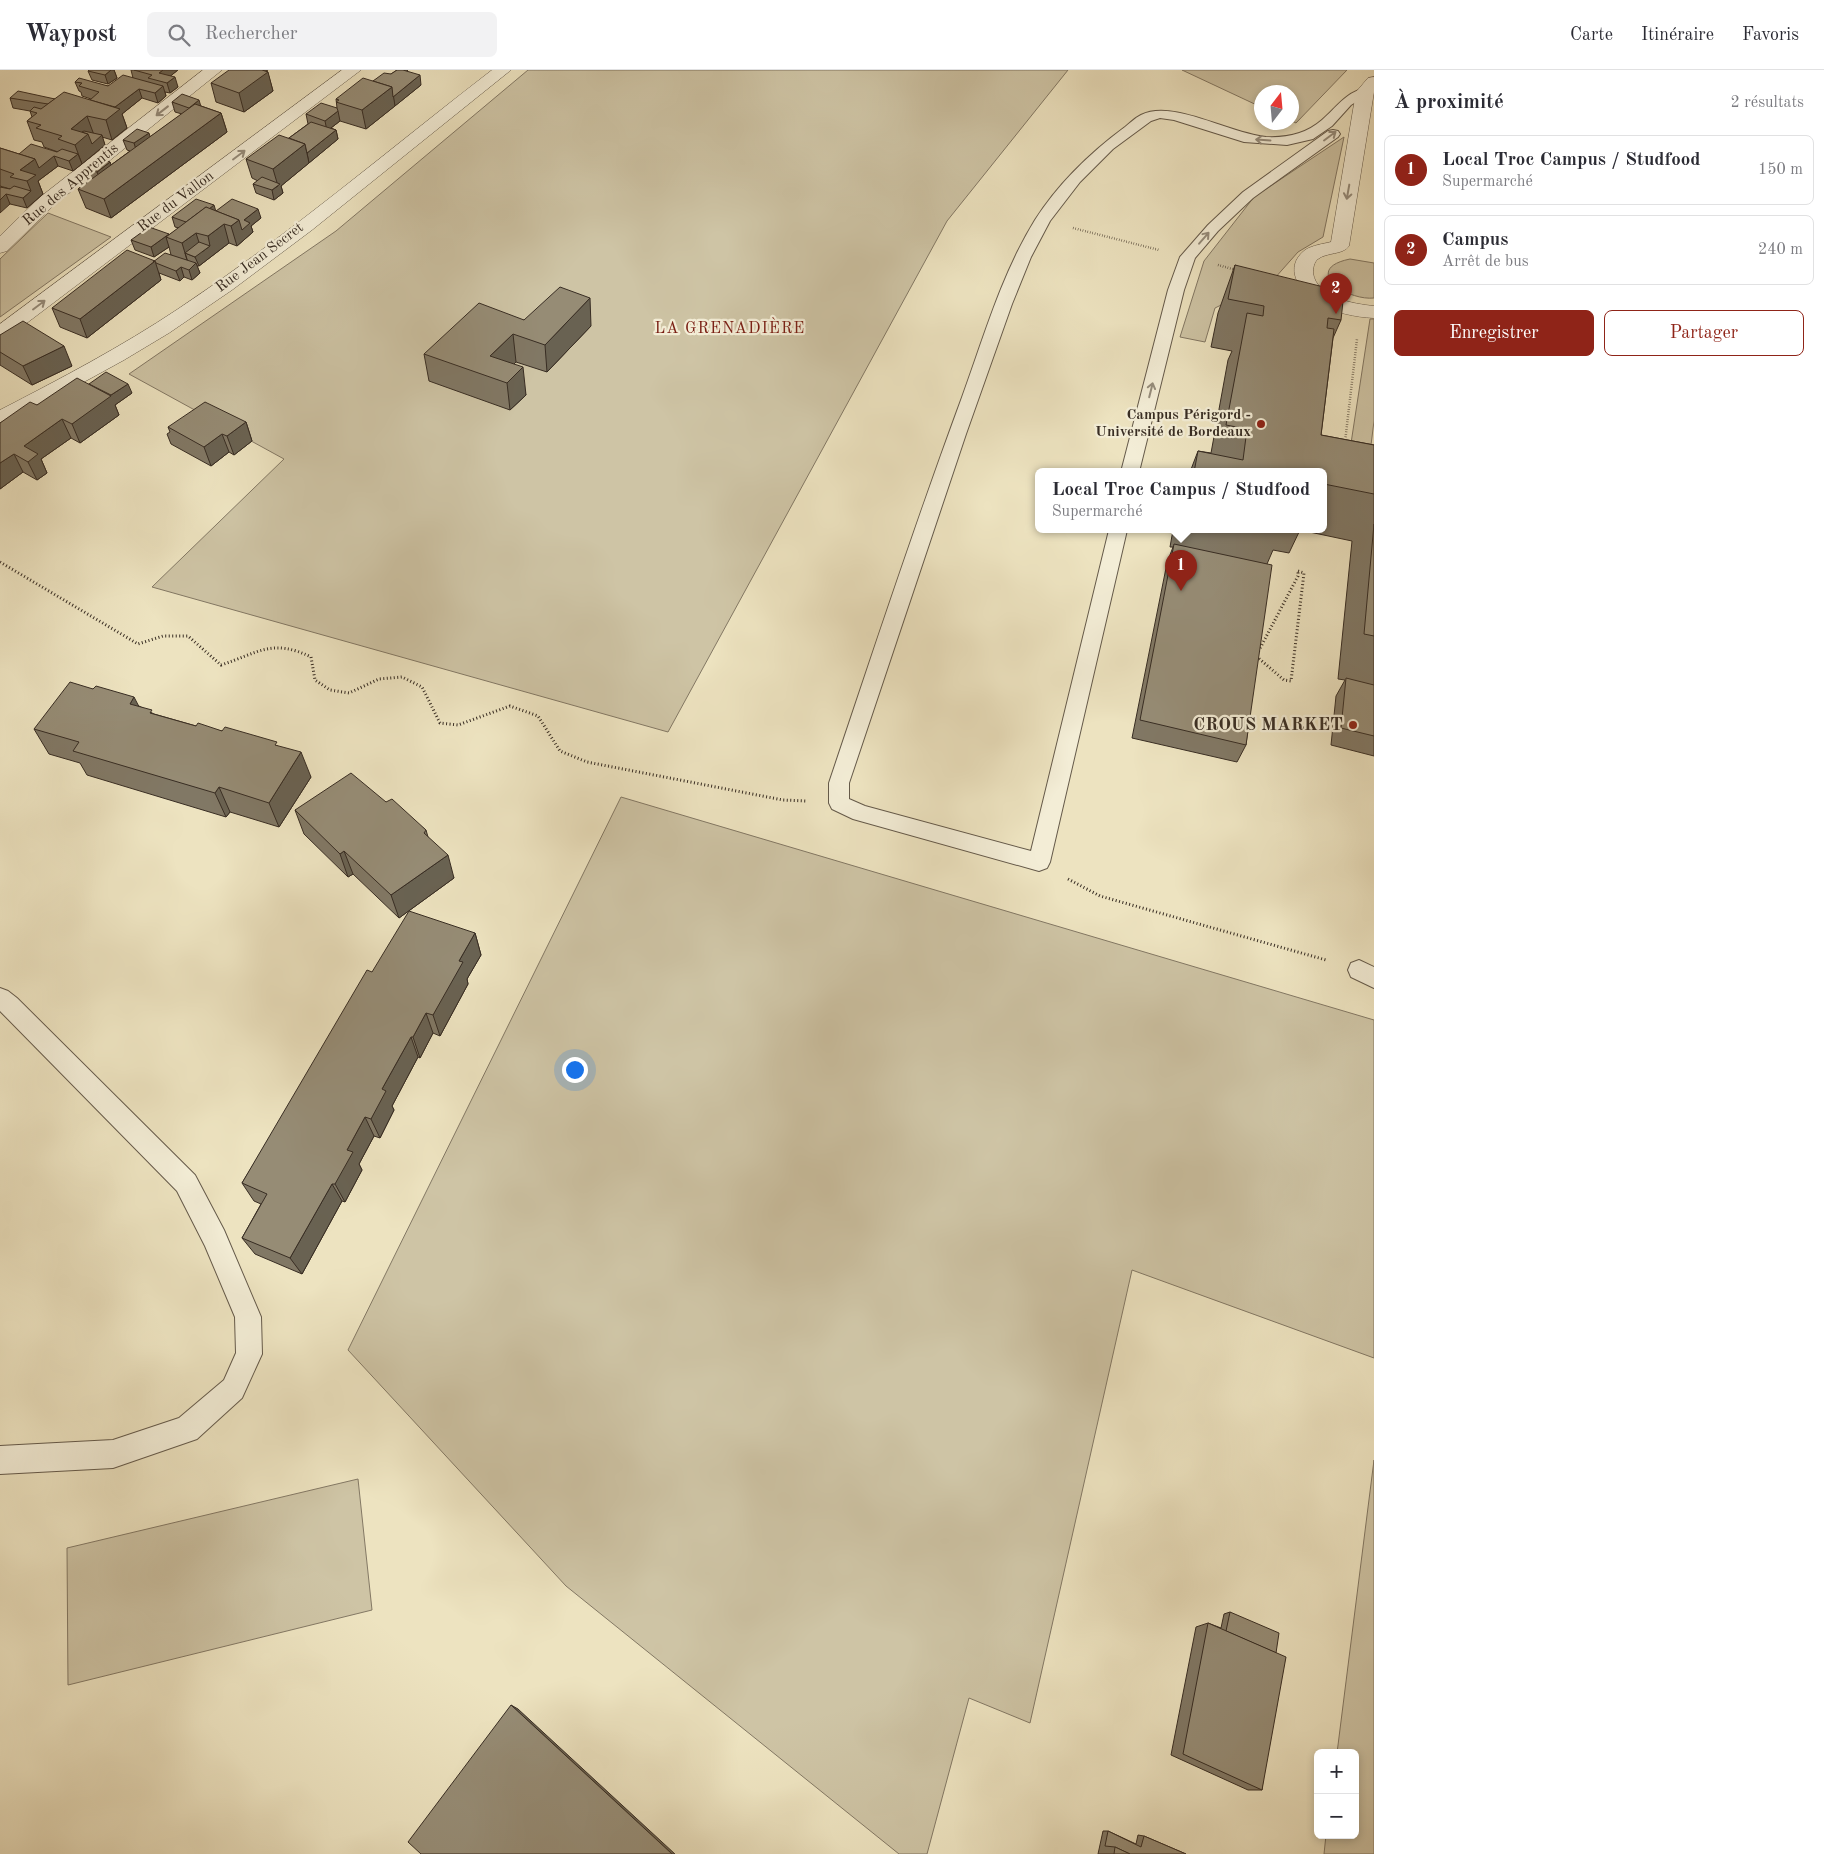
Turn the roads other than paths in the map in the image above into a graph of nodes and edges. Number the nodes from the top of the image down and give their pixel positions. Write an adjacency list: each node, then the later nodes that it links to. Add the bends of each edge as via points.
1 (214, 70): 5 (street, Rue des Apprentis, one-way to 5, via 46,202)
2 (353, 70): 7 (street, Rue du Vallon, one-way to 2)
3 (502, 70): 8 (street, Rue Jean Secret, via 281,244 184,314 94,370)
4 (1370, 87): 6 (street, one-way to 6, via 1340,246 1317,252 1304,265 1304,276 1310,288 1341,307); 9 (lane, one-way to 4, via 1176,290 1188,257 1248,195 1341,128); 10 (lane, one-way to 10, via 1346,102 1327,123 1308,136 1287,141 1244,138 1176,116 1159,114 1146,118 1108,146 1075,179 1043,220 1007,296 956,434 839,783 839,803 860,813 1040,862)
5 (0, 246)
6 (1368, 311)
7 (0, 334)
8 (0, 419)
9 (1131, 468)
10 (1117, 533)
11 (0, 998): 12 (lane, via 186,1183 248,1317 249,1354 233,1389 187,1429 112,1454)
12 (0, 1460)

